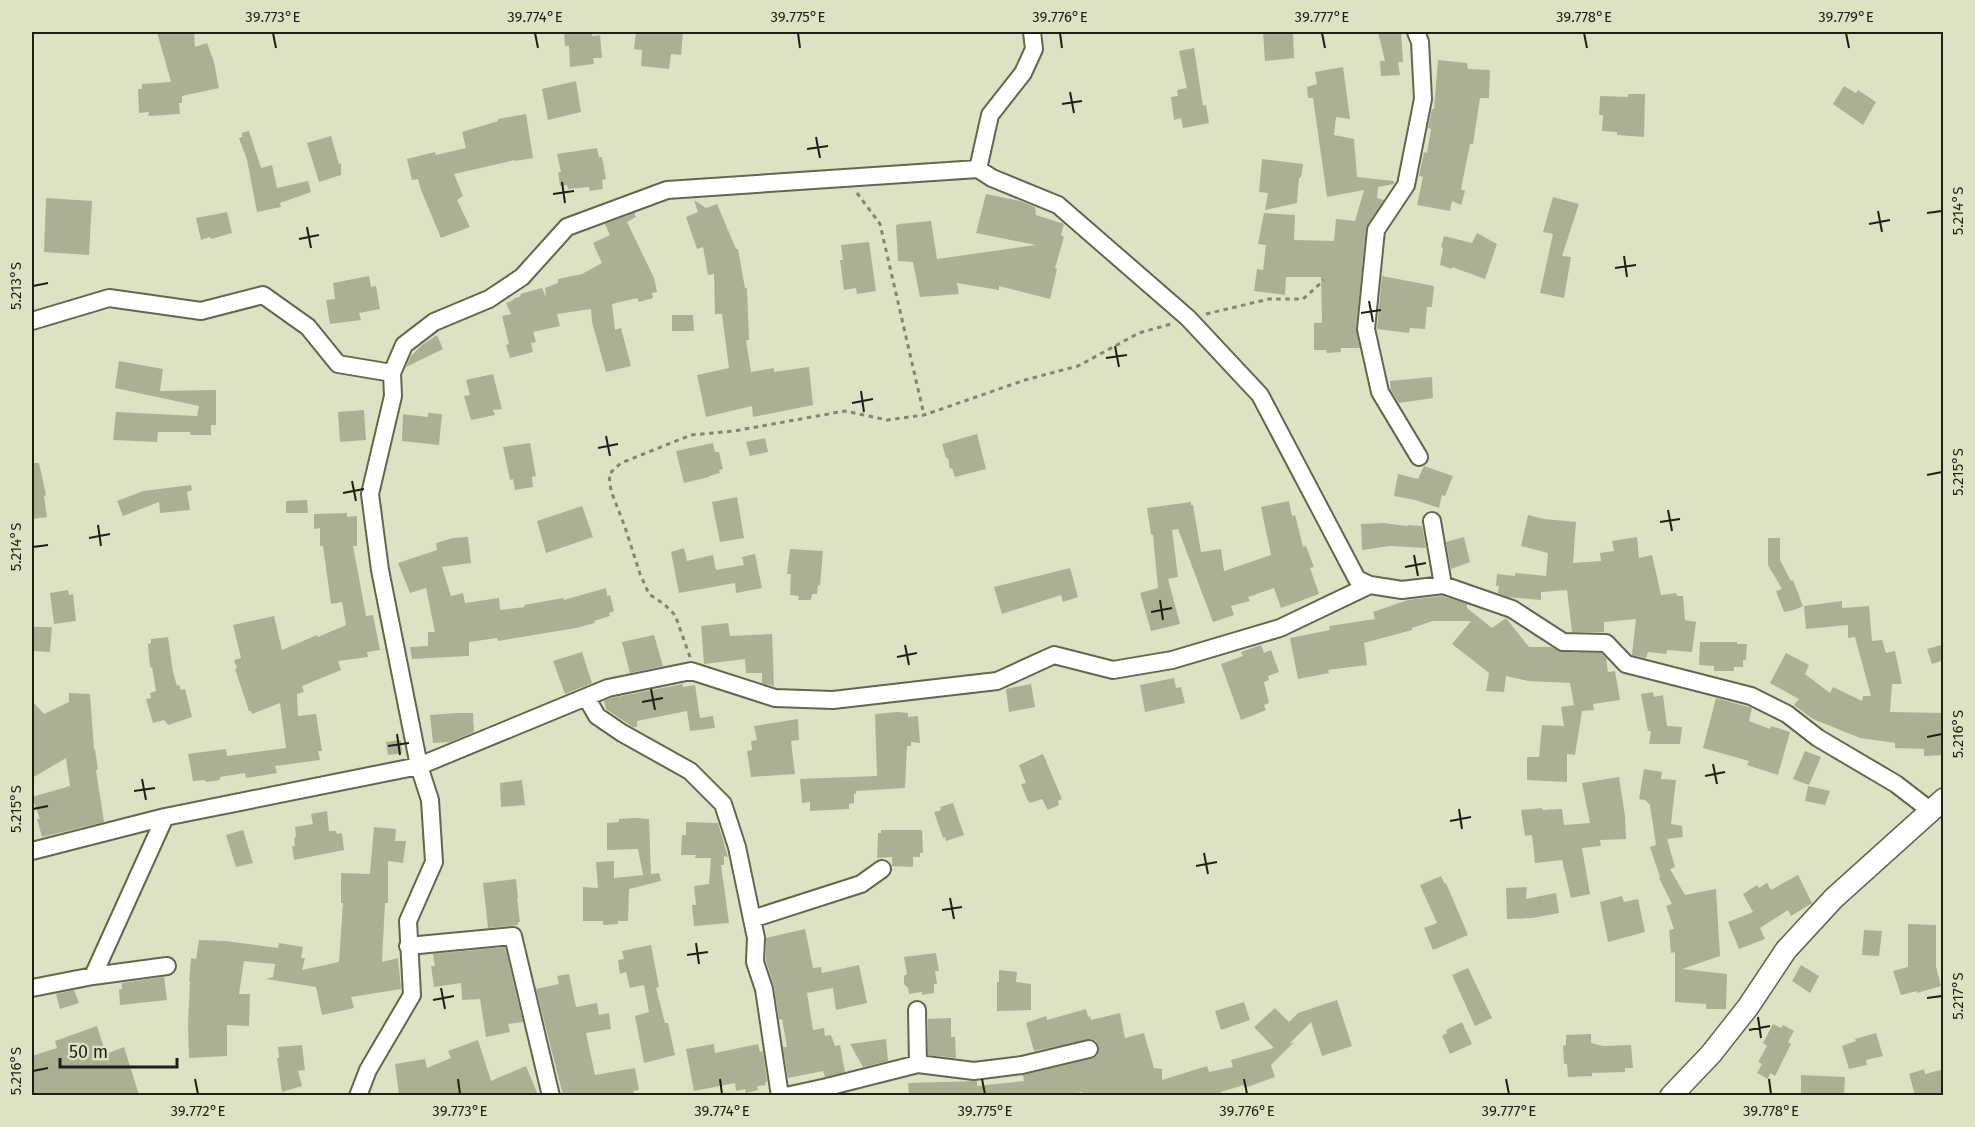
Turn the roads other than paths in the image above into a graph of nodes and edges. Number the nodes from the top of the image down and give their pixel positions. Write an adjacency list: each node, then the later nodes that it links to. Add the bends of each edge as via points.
1 (1032, 32): 3 (street, via 1034,49 1023,73 990,115)
2 (1416, 32): 6 (street, via 1423,99 1406,185 1376,230 1366,328 1380,392)
3 (978, 169): 5 (street, via 667,190 567,227 522,277 489,299 434,322 404,345); 8 (street, via 1058,205 1188,318 1260,395 1357,579)
4 (32, 321): 5 (street, via 109,298 201,311 263,294 308,327 338,364)
5 (392, 373): 11 (street, via 393,396 370,494 380,570)
6 (1419, 458)
7 (1432, 521): 9 (street)
8 (1370, 585): 9 (street, via 1402,590); 10 (street, via 1280,628 1172,660 1113,670 1054,655 997,681 833,700 776,698 691,671 608,688)
9 (1443, 585): 12 (street, via 1512,609 1563,642 1606,643 1626,664 1751,696)
10 (586, 697): 11 (street); 16 (street, via 597,716 690,771 723,804 737,847)
11 (419, 766): 13 (street); 17 (street, via 430,800 434,862 408,921)
12 (1937, 805): 29 (street, via 1834,898 1786,950 1712,1054)
13 (165, 817): 14 (street); 19 (street)
14 (32, 851)
15 (882, 869): 16 (street, via 861,884)
16 (752, 920): 27 (street, via 755,962 764,989)
17 (408, 946): 25 (street, via 412,995 368,1070); 26 (street, via 513,936)
18 (167, 966): 19 (street)
19 (93, 976): 20 (street)
20 (32, 988)
21 (917, 1010): 23 (street)
22 (1089, 1049): 23 (street, via 1022,1065 974,1071)
23 (918, 1064): 24 (street)
24 (828, 1091): 28 (street)
25 (358, 1095)
26 (551, 1095)
27 (780, 1095)
28 (786, 1095)
29 (1671, 1095)

